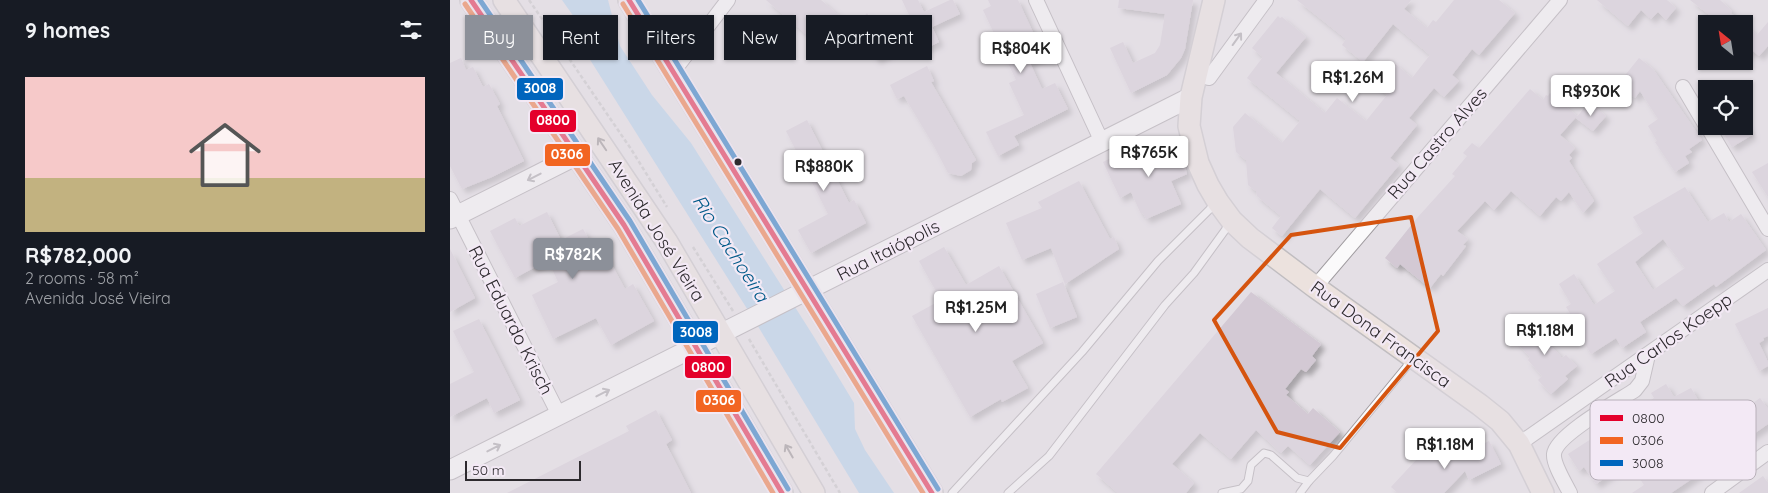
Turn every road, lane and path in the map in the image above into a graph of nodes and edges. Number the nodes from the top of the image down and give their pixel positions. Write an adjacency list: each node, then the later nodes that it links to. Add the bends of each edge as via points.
1 (471, 0): 17 (main road, Avenida José Vieira)
2 (504, 0): 25 (main road, Avenida José Vieira, one-way to 2, via 648,213)
3 (630, 0): 10 (main road)
4 (728, 0): 10 (street)
5 (1036, 0): 16 (street)
6 (1214, 0): 13 (main road, Rua Dona Francisca)
7 (1228, 0): 11 (main road, Rua Dona Francisca)
8 (1266, 0): 11 (street, one-way to 8)
9 (1560, 0): 23 (street, Rua Castro Alves)
10 (674, 72): 24 (main road)
11 (1209, 78): 13 (main road); 18 (main road, Rua Dona Francisca, via 1201,145)
12 (1683, 87): 14 (street)
13 (1191, 97): 16 (main road, Rua Itaiópolis); 18 (main road, Rua Dona Francisca, via 1190,126 1198,163)
14 (1698, 112)
15 (1711, 135): 21 (street)
16 (1102, 142): 24 (main road, Rua Itaiópolis)
17 (577, 155): 19 (main road, one-way to 19); 26 (main road, Avenida José Vieira, via 624,225)
18 (1213, 194): 20 (main road, Rua Dona Francisca); 42 (lane, via 1082,352)
19 (453, 211): 30 (street, Rua Eduardo Krisch)
20 (1232, 221): 23 (main road, Rua Dona Francisca); 43 (lane, via 1049,456)
21 (1768, 228)
22 (1768, 270): 27 (street, Rua Carlos Koepp)
23 (1315, 287): 28 (main road, Rua Dona Francisca)
24 (800, 293): 25 (main road, Rua Itaiópolis); 41 (main road)
25 (721, 334): 26 (main road, Rua Itaiópolis); 40 (main road, Avenida José Vieira, one-way to 25)
26 (695, 346): 30 (main road, Rua Itaiópolis, one-way to 26); 39 (main road, Avenida José Vieira)
27 (1648, 355): 29 (street, via 1642,382); 32 (street, Rua Carlos Koepp)
28 (1414, 358): 32 (main road, Rua Dona Francisca, via 1500,421); 37 (lane)
29 (1620, 400)
30 (559, 415): 35 (main road, Rua Itaiópolis, one-way to 30)
31 (1590, 419): 47 (street, via 1567,434 1554,452 1554,460)
32 (1519, 444): 46 (main road, Rua Dona Francisca)
33 (1768, 452): 34 (street)
34 (1756, 461)
35 (450, 470)
36 (1730, 480): 48 (street)
37 (1309, 481): 38 (lane, via 1297,478 1271,455 1264,454 1252,465); 45 (lane)
38 (1243, 491): 44 (lane)
39 (782, 493)
40 (814, 493)
41 (932, 493)
42 (952, 493)
43 (1008, 493)
44 (1222, 493)
45 (1300, 493)
46 (1542, 493)
47 (1570, 493)
48 (1712, 493)

